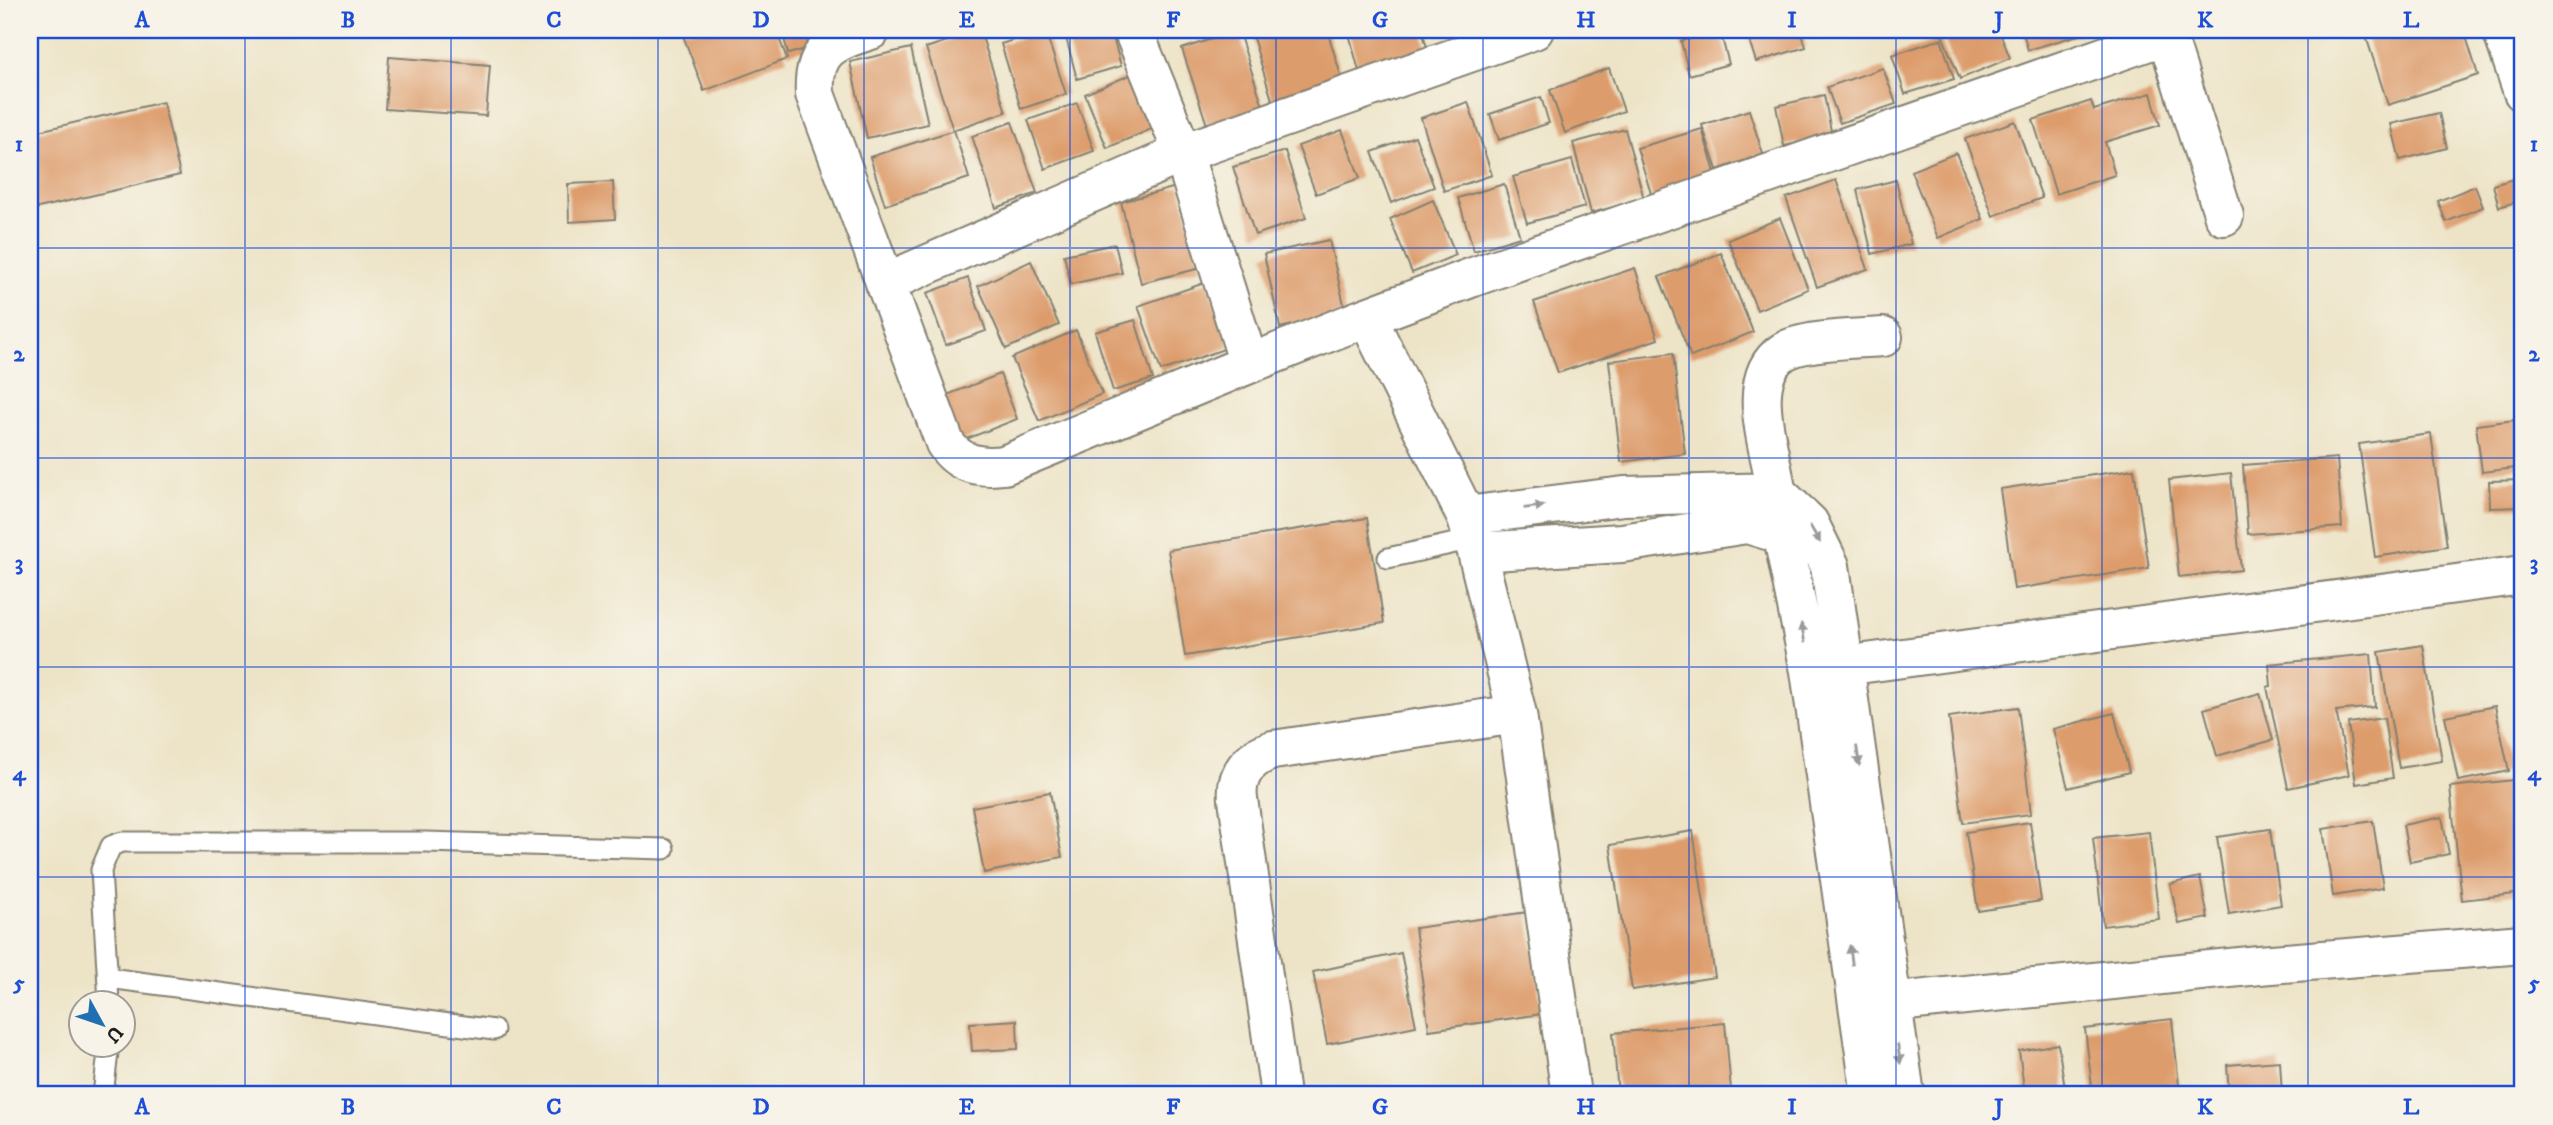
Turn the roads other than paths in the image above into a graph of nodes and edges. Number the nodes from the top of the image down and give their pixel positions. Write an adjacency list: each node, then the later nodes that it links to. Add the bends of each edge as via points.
1 (871, 30): 9 (street, via 827,49 814,73 815,94)
2 (1133, 30): 7 (street)
3 (1534, 30): 7 (street)
4 (2502, 30): 6 (street)
5 (2166, 32): 8 (street); 10 (street)
6 (2523, 92)
7 (1183, 153): 9 (street); 12 (street)
8 (2224, 216)
9 (885, 283): 12 (street, via 945,443 958,459 979,466 1004,465)
10 (1367, 317): 12 (street); 16 (street)
11 (1883, 337): 13 (street, via 1783,351 1769,368 1761,399)
12 (1249, 364)
13 (1776, 492): 14 (street); 15 (street); 20 (street, one-way to 20, via 1804,517 1825,550)
14 (1624, 496): 16 (street, one-way to 14); 17 (street)
15 (1777, 533): 17 (street, via 1747,524); 20 (street, one-way to 15)
16 (1472, 536): 17 (street); 18 (lane); 21 (street)
17 (1622, 543)
18 (1388, 558)
19 (2523, 575): 20 (street)
20 (1828, 668): 26 (street)
21 (1517, 714): 30 (street, via 1273,750 1255,757 1243,771 1238,799); 31 (street)
22 (664, 849): 24 (lane, via 426,842 122,842 111,846 101,870)
23 (2523, 944): 26 (street, via 2246,966)
24 (108, 978): 25 (lane); 27 (lane)
25 (108, 988)
26 (1875, 1004): 32 (street); 33 (street, one-way to 33)
27 (494, 1030)
28 (107, 1058): 29 (lane)
29 (103, 1095)
30 (1280, 1095)
31 (1571, 1095)
32 (1871, 1095)
33 (1905, 1095)

